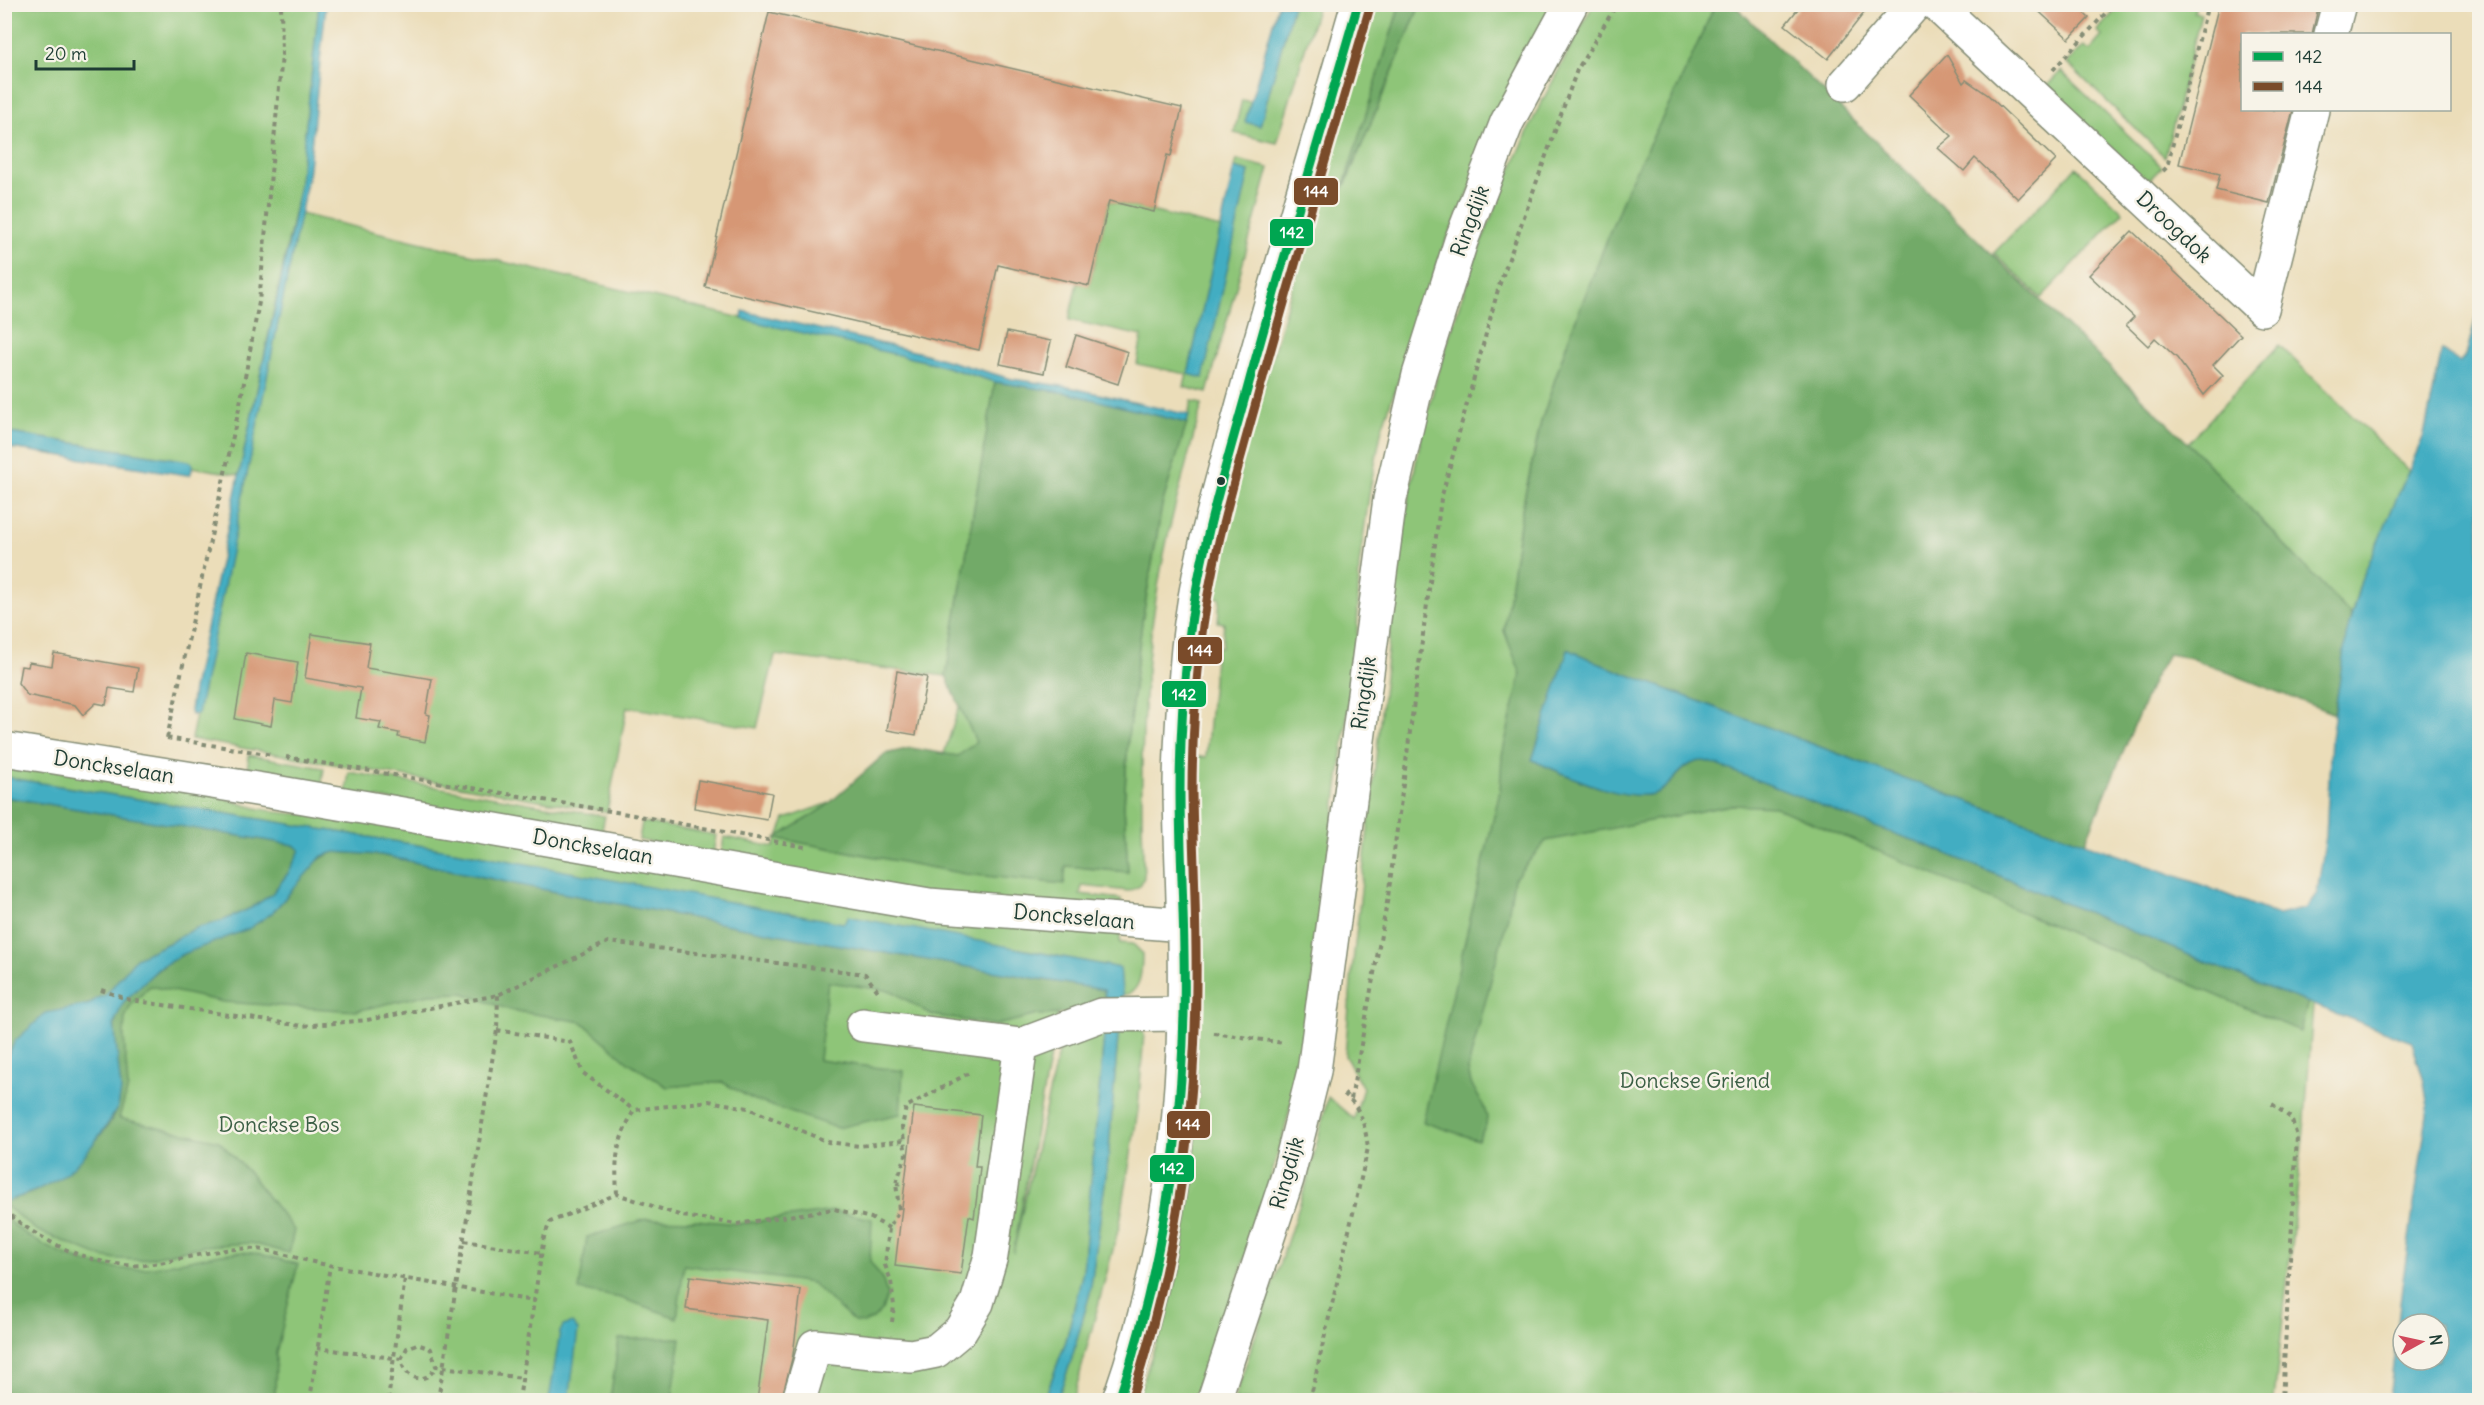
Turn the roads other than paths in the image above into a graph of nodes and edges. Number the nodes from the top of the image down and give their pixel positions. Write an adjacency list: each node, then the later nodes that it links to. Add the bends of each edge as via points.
1 (1358, 4): 10 (street, via 1269,306 1197,586 1188,649 1180,788)
2 (1571, 4): 16 (street, Ringdijk, via 1507,122 1461,241 1419,375 1390,499 1316,1059 1287,1179)
3 (1915, 4): 7 (street)
4 (1936, 4): 8 (street, Droogdok, via 2262,309)
5 (2339, 4): 6 (street)
6 (2331, 33)
7 (1845, 84)
8 (2312, 111)
9 (4, 749): 10 (street, Donckselaan, via 929,905)
10 (1185, 925): 11 (street)
11 (1184, 1014): 13 (street, via 1101,1015); 15 (street, via 1172,1178 1148,1306)
12 (862, 1025): 13 (street)
13 (1021, 1045): 14 (street, via 991,1256 977,1303 960,1331 936,1351 911,1356 815,1346)
14 (799, 1401)
15 (1119, 1401)
16 (1214, 1401)

